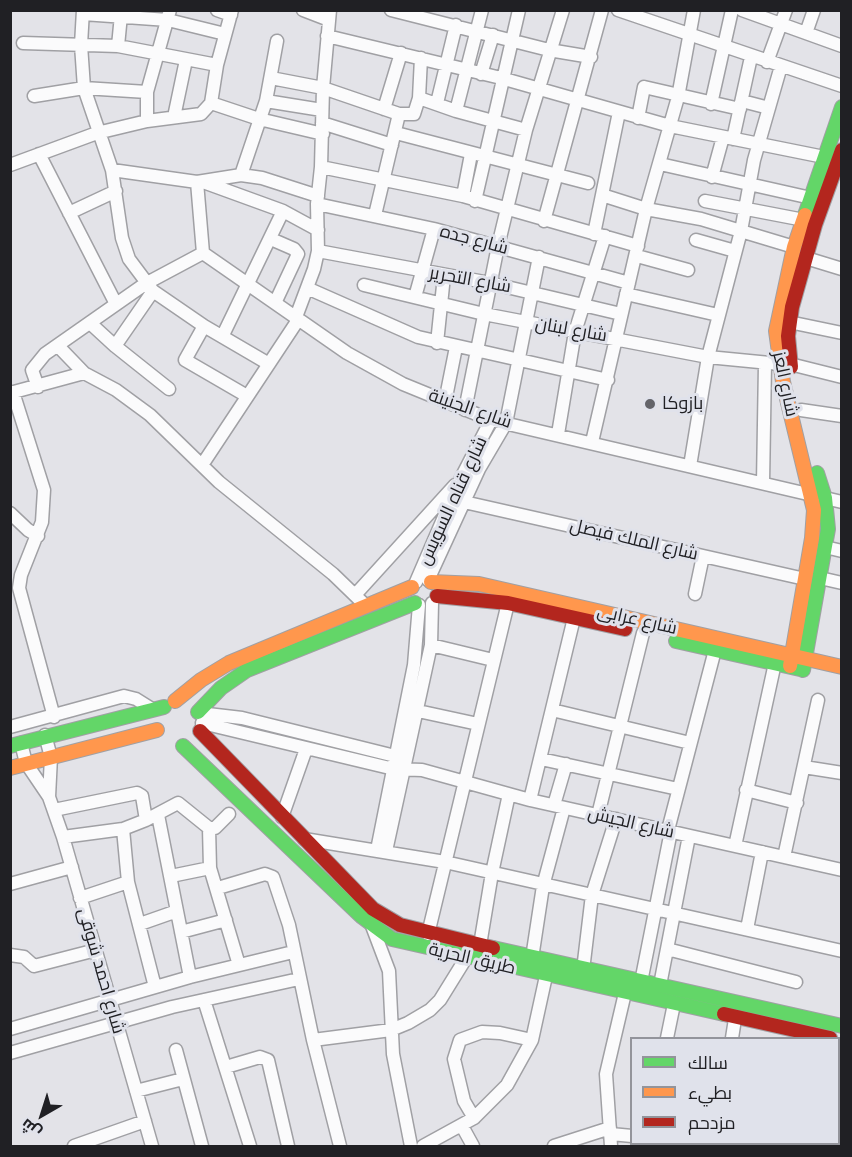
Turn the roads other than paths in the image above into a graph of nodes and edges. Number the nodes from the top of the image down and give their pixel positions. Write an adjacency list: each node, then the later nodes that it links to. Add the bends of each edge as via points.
1 (217, 10): 15 (street)
2 (303, 10): 19 (street)
3 (391, 10): 20 (street)
4 (482, 10): 23 (street)
5 (519, 10): 29 (street)
6 (563, 10): 36 (street)
7 (602, 10): 39 (street)
8 (618, 10): 28 (street)
9 (694, 10): 28 (street)
10 (732, 10): 35 (street)
11 (742, 10): 16 (street)
12 (786, 10): 21 (street)
13 (814, 10): 24 (street)
14 (83, 12): 17 (street); 32 (street)
15 (232, 13): 25 (street)
16 (759, 13): 21 (street)
17 (121, 15): 18 (street); 33 (street)
18 (169, 15): 25 (street); 37 (street)
19 (329, 15): 27 (street)
20 (442, 16): 22 (street)
21 (781, 24): 24 (street); 43 (street)
22 (456, 25): 23 (street); 45 (street)
23 (476, 30): 26 (street); 47 (street)
24 (806, 33): 34 (street)
25 (225, 34): 44 (street)
26 (493, 35): 29 (street); 48 (street)
27 (327, 36): 38 (street); 53 (street)
28 (689, 36): 35 (street); 57 (street)
29 (511, 39): 36 (street); 50 (street)
30 (277, 40): 49 (street)
31 (23, 43): 32 (street)
32 (81, 45): 33 (street); 52 (street)
33 (118, 46): 37 (street)
34 (842, 46)
35 (722, 48): 40 (street); 63 (street)
36 (549, 50): 39 (street); 54 (street)
37 (158, 53): 42 (street); 55 (street)
38 (401, 53): 41 (street); 68 (street)
39 (591, 57): 59 (street)
40 (752, 57): 43 (street); 64 (street)
41 (421, 58): 45 (street); 58 (street)
42 (186, 60): 44 (street); 72 (street)
43 (767, 62): 46 (street)
44 (217, 65): 62 (street)
45 (448, 65): 47 (street); 61 (street)
46 (781, 66): 51 (street); 66 (street)
47 (467, 70): 48 (street); 69 (street)
48 (481, 74): 50 (street)
49 (271, 78): 53 (street); 60 (street)
50 (501, 78): 54 (street); 76 (street)
51 (842, 86)
52 (84, 87): 55 (street); 56 (street); 80 (street)
53 (323, 88): 67 (street); 68 (street)
54 (540, 89): 59 (street); 79 (street)
55 (147, 92): 75 (street)
56 (34, 96)
57 (678, 97): 63 (street); 73 (street, via 644,87); 77 (street)
58 (419, 98): 61 (street); 71 (street, via 414,114)
59 (579, 100): 70 (street); 95 (street)
60 (266, 101): 67 (street); 74 (street)
61 (437, 103): 69 (street)
62 (211, 104): 72 (street, via 194,117); 74 (street)
63 (711, 104): 64 (street)
64 (741, 105): 66 (street); 81 (street)
65 (842, 107): 88 (main road, شارع العز)
66 (769, 108): 83 (street)
67 (322, 110): 78 (street)
68 (384, 110): 71 (street)
69 (456, 111): 76 (street)
70 (619, 112): 73 (street); 102 (street)
71 (399, 114): 82 (street)
72 (174, 117): 75 (street)
73 (638, 118): 77 (street)
74 (259, 119): 78 (street); 94 (street)
75 (147, 121): 80 (street)
76 (493, 121): 79 (street); 87 (street)
77 (670, 126): 81 (street); 89 (street)
78 (323, 129): 82 (street); 92 (street)
79 (526, 130): 91 (street)
80 (97, 133): 85 (street); 93 (street)
81 (728, 138): 83 (street); 96 (street)
82 (394, 139): 86 (street); 97 (street)
83 (758, 142): 88 (street); 100 (street)
84 (842, 150): 128 (main road, شارع العز)
85 (39, 154): 90 (street); 111 (street)
86 (471, 154): 87 (street); 103 (street)
87 (486, 157): 91 (street); 103 (street)
88 (824, 157): 104 (main road, شارع العز)
89 (660, 164): 96 (street); 108 (street)
90 (10, 165)
91 (518, 165): 95 (street); 109 (street)
92 (321, 167): 97 (street); 105 (street)
93 (112, 170): 98 (street); 101 (street)
94 (241, 175): 98 (street); 105 (street, شارع جده, via 262,178)
95 (557, 175): 99 (street); 114 (street)
96 (712, 177): 100 (street)
97 (384, 180): 103 (street); 112 (street)
98 (201, 183): 110 (street); 126 (street)
99 (588, 183)
100 (750, 185): 104 (street); 107 (street)
101 (116, 191): 111 (street); 137 (street, via 124,249)
102 (602, 195): 108 (street); 118 (street)
103 (469, 198): 109 (street)
104 (811, 198): 113 (main road, شارع العز)
105 (317, 200): 112 (street, شارع جده); 116 (street)
106 (705, 201): 107 (street)
107 (746, 208): 113 (street); 117 (street)
108 (646, 209): 117 (street); 124 (street)
109 (508, 210): 114 (street); 121 (street)
110 (283, 211): 116 (street); 119 (street)
111 (69, 213): 144 (street)
112 (375, 215): 115 (street, شارع جده)
113 (804, 220): 122 (main road, شارع العز)
114 (544, 221): 118 (street)
115 (434, 229): 121 (street, شارع جده); 131 (street)
116 (318, 230): 123 (street)
117 (741, 231): 122 (street); 125 (street)
118 (599, 235): 124 (street); 132 (street)
119 (272, 239): 134 (street); 143 (street, via 298,254)
120 (696, 240): 125 (street)
121 (498, 246): 127 (street, شارع جده); 135 (street)
122 (794, 247): 167 (main road, شارع العز, via 777,322 776,341)
123 (318, 251): 131 (street, شارع التحرير); 138 (street)
124 (637, 251): 130 (street); 139 (street)
125 (735, 251): 148 (street)
126 (203, 253): 134 (street, شارع الجنينة); 137 (street)
127 (539, 257): 132 (street, شارع جده); 140 (street)
128 (806, 258): 129 (street); 151 (main road, شارع العز)
129 (842, 269)
130 (688, 270)
131 (422, 272): 133 (street, شارع التحرير); 141 (street)
132 (593, 273): 139 (street, شارع جده); 145 (street)
133 (444, 276): 135 (street, شارع التحرير); 142 (street)
134 (248, 283): 143 (street, شارع الجنينة); 156 (street)
135 (490, 283): 140 (street, شارع التحرير); 146 (street)
136 (364, 285): 141 (street, شارع لبنان)
137 (149, 288): 144 (street); 153 (street); 160 (street)
138 (308, 288): 149 (street); 158 (street)
139 (628, 289): 147 (street); 148 (street, شارع جده)
140 (530, 292): 145 (street, شارع التحرير); 150 (street)
141 (415, 297): 142 (street, شارع لبنان)
142 (441, 302): 146 (street, شارع لبنان); 158 (street)
143 (275, 303): 149 (street, شارع الجنينة)
144 (116, 304): 152 (street)
145 (584, 304): 147 (street, شارع التحرير); 154 (street)
146 (483, 314): 150 (street, شارع لبنان); 162 (street)
147 (621, 314): 157 (street)
148 (718, 315): 163 (street)
149 (297, 319): 165 (street); 176 (street, شارع الجنينة, via 374,370)
150 (526, 321): 154 (street, شارع لبنان); 164 (street)
151 (789, 322): 155 (street); 167 (main road, شارع العز)
152 (90, 323): 159 (street); 160 (street)
153 (204, 326): 156 (street); 175 (street, via 185,360)
154 (575, 332): 157 (street, شارع لبنان); 168 (street)
155 (842, 333)
156 (223, 335): 165 (street)
157 (615, 338): 163 (street, شارع لبنان); 171 (street)
158 (437, 343): 161 (street)
159 (58, 345): 169 (street); 172 (street, via 34,367 33,378)
160 (115, 346): 173 (street)
161 (456, 347): 162 (street); 176 (street)
162 (477, 351): 164 (street); 177 (street)
163 (708, 357): 166 (street, شارع لبنان); 185 (street)
164 (517, 360): 168 (street); 181 (street)
165 (269, 364): 175 (street)
166 (765, 364): 167 (street, شارع لبنان); 187 (street)
167 (785, 364): 170 (street, شارع لبنان); 178 (main road, شارع العز); 188 (main road, شارع العز)
168 (568, 370): 171 (street); 182 (street)
169 (84, 373): 172 (street); 184 (street, via 150,415)
170 (842, 377)
171 (608, 380): 183 (street)
172 (38, 387): 174 (street)
173 (170, 390)
174 (12, 392): 192 (street, via 44,490)
175 (247, 396): 184 (street)
176 (445, 402): 177 (street, شارع الجنينة)
177 (465, 410): 180 (street, شارع الجنينة)
178 (801, 410): 179 (street); 188 (main road, شارع العز)
179 (842, 416)
180 (492, 420): 181 (street, شارع الجنينة); 186 (street, شارع قناه السويس)
181 (506, 423): 182 (street, شارع الجنينة); 189 (street, شارع قناه السويس)
182 (558, 434): 183 (street, شارع الجنينة)
183 (592, 442): 185 (street, شارع الجنينة)
184 (202, 465): 201 (street)
185 (690, 466): 187 (street, شارع الجنينة)
186 (460, 480): 198 (street, شارع قناه السويس); 201 (street, via 426,514)
187 (763, 483): 188 (street, شارع الجنينة)
188 (819, 498): 190 (street, شارع الجنينة); 193 (main road, شارع العز, via 828,522); 197 (main road, شارع العز)
189 (464, 502): 195 (street, شارع الملك فيصل); 198 (street, شارع قناه السويس)
190 (842, 502)
191 (10, 513): 192 (street)
192 (38, 536): 203 (street, via 19,582)
193 (825, 547): 194 (street); 196 (main road, شارع العز)
194 (842, 550)
195 (703, 556): 197 (street, شارع الملك فيصل); 200 (street)
196 (820, 578): 199 (street); 211 (main road, شارع العز)
197 (805, 579): 211 (main road, شارع العز)
198 (422, 583): 201 (main road, شارع عرابى); 202 (main road); 202 (main road, via 411,595); 211 (main road, شارع عرابى, via 479,584)
199 (842, 583)
200 (695, 594)
201 (360, 600): 216 (main road, شارع عرابى, via 316,628 229,663)
202 (426, 602): 204 (main road, شارع عرابى); 208 (street); 220 (main road, شارع عرابى, via 247,670 221,688); 232 (street)
203 (24, 603): 205 (street); 219 (street)
204 (508, 603): 206 (main road, شارع عرابى); 210 (street)
205 (10, 606)
206 (574, 618): 207 (main road, شارع عرابى); 217 (street)
207 (643, 633): 209 (main road, شارع عرابى); 222 (street)
208 (431, 645): 210 (street); 218 (street)
209 (715, 650): 212 (main road, شارع عرابى); 226 (street)
210 (493, 660): 221 (street)
211 (797, 662): 212 (main road, شارع عرابى); 213 (main road, شارع عرابى); 214 (main road, شارع عرابى)
212 (775, 663): 240 (street)
213 (842, 667)
214 (842, 679)
215 (818, 700): 234 (street)
216 (164, 706): 219 (street, via 124,696); 220 (main road, via 188,703); 224 (main road); 225 (main road, via 158,715)
217 (552, 710): 222 (street); 230 (street)
218 (418, 711): 221 (street); 232 (street)
219 (54, 717): 223 (street)
220 (200, 720): 225 (main road, via 195,740); 228 (street, شارع الجيش); 232 (street, شارع الجيش, via 242,718); 249 (main road, طريق الحرية)
221 (478, 724): 238 (street)
222 (621, 726): 226 (street); 237 (street)
223 (10, 727)
224 (45, 735): 227 (main road); 229 (street, شارع احمد شوقى)
225 (169, 741): 229 (main road); 279 (main road, طريق الحرية)
226 (690, 743): 239 (street)
227 (16, 744): 231 (street)
228 (306, 749): 232 (street, شارع الجيش); 249 (street)
229 (51, 757): 231 (main road); 242 (street, شارع احمد شوقى)
230 (541, 759): 233 (street); 243 (street)
231 (26, 763): 235 (main road); 242 (street, شارع احمد شوقى)
232 (400, 764): 238 (street, شارع الجيش); 259 (street)
233 (566, 765): 237 (street); 245 (street)
234 (804, 767): 236 (street); 244 (street)
235 (10, 768)
236 (842, 773)
237 (609, 774): 239 (street); 248 (street)
238 (465, 782): 241 (street, شارع الجيش); 262 (street)
239 (678, 789): 254 (street)
240 (746, 790): 244 (street); 258 (street)
241 (509, 794): 243 (street, شارع الجيش); 266 (street)
242 (49, 797): 246 (street, شارع احمد شوقى)
243 (530, 800): 245 (street, شارع الجيش)
244 (797, 804): 261 (street)
245 (559, 807): 248 (street, شارع الجيش); 270 (street)
246 (54, 810): 250 (street, via 137,793); 256 (street, شارع احمد شوقى)
247 (229, 814): 252 (street)
248 (598, 815): 251 (street, شارع الجيش)
249 (282, 817): 257 (main road, طريق الحرية)
250 (152, 818): 252 (street, via 178,803); 253 (street); 267 (street)
251 (616, 819): 254 (street, شارع الجيش); 272 (street)
252 (210, 828): 264 (street)
253 (123, 829): 256 (street); 268 (street)
254 (670, 831): 255 (street, شارع الجيش); 274 (street)
255 (689, 836): 258 (street, شارع الجيش); 276 (street)
256 (63, 837): 263 (street, شارع احمد شوقى)
257 (303, 839): 259 (street); 282 (main road, طريق الحرية, via 373,909 400,925)
258 (735, 846): 260 (street, شارع الجيش)
259 (382, 850): 262 (street)
260 (762, 852): 261 (street, شارع الجيش); 280 (street)
261 (784, 857): 265 (street, شارع الجيش)
262 (445, 862): 266 (street); 282 (street)
263 (72, 867): 269 (street); 273 (street, شارع احمد شوقى)
264 (210, 868): 267 (street); 271 (street)
265 (842, 870)
266 (492, 873): 270 (street); 283 (street)
267 (171, 876): 275 (street)
268 (128, 882): 273 (street); 278 (street)
269 (10, 884)
270 (543, 886): 272 (street); 290 (street)
271 (218, 888): 277 (street); 287 (street, via 265,874 273,877 289,925)
272 (592, 895): 274 (street); 292 (street)
273 (80, 898): 285 (street, شارع احمد شوقى)
274 (657, 908): 276 (street); 296 (street)
275 (177, 911): 278 (street); 281 (street)
276 (676, 912): 280 (street); 284 (street)
277 (226, 921): 281 (street); 291 (street)
278 (140, 924): 299 (street)
279 (372, 926): 289 (main road, طريق الحرية, via 400,942); 308 (street, via 388,971)
280 (747, 928): 286 (street)
281 (181, 932): 294 (street)
282 (428, 934): 283 (main road, طريق الحرية)
283 (480, 945): 290 (main road, طريق الحرية)
284 (668, 949): 297 (street); 298 (street)
285 (96, 950): 288 (street, via 34,966 24,957); 302 (street, شارع احمد شوقى)
286 (842, 951)
287 (293, 952): 291 (street); 295 (street)
288 (10, 955)
289 (466, 958): 293 (main road, طريق الحرية); 308 (street, via 430,1010)
290 (532, 958): 292 (main road, طريق الحرية)
291 (239, 965): 294 (street)
292 (584, 970): 296 (main road, طريق الحرية)
293 (546, 975): 300 (main road, طريق الحرية); 313 (street)
294 (190, 977): 299 (street)
295 (299, 979): 301 (street); 312 (street)
296 (641, 982): 298 (main road, طريق الحرية)
297 (796, 982)
298 (660, 985): 306 (main road, طريق الحرية)
299 (155, 987): 302 (street)
300 (625, 993): 303 (main road, طريق الحرية); 322 (street, via 607,1065)
301 (204, 1000): 305 (street); 316 (street)
302 (108, 1001): 305 (street, شارع احمد شوقى); 307 (street)
303 (674, 1004): 304 (main road, طريق الحرية); 310 (street)
304 (735, 1019): 309 (main road, طريق الحرية); 311 (street)
305 (116, 1024): 315 (street); 318 (street, شارع احمد شوقى)
306 (842, 1026)
307 (10, 1029)
308 (391, 1030): 312 (street); 330 (street, via 395,1074)
309 (810, 1036)
310 (667, 1037)
311 (732, 1037)
312 (313, 1040): 329 (street)
313 (532, 1040): 319 (street, via 507,1085); 319 (street, via 500,1032 475,1033 460,1040 454,1059 464,1101)
314 (176, 1050): 317 (street)
315 (10, 1053)
316 (226, 1067): 327 (street); 328 (street, via 260,1058 268,1060)
317 (183, 1079): 318 (street); 326 (street)
318 (136, 1091): 320 (street, شارع احمد شوقى)
319 (474, 1118): 321 (street)
320 (145, 1121): 324 (street); 325 (street, شارع احمد شوقى)
321 (462, 1126): 331 (street); 332 (street)
322 (611, 1136): 323 (street); 333 (street)
323 (630, 1136)
324 (74, 1146)
325 (152, 1146)
326 (202, 1146)
327 (250, 1146)
328 (288, 1146)
329 (340, 1146)
330 (411, 1146)
331 (423, 1146)
332 (473, 1146)
333 (554, 1146)

